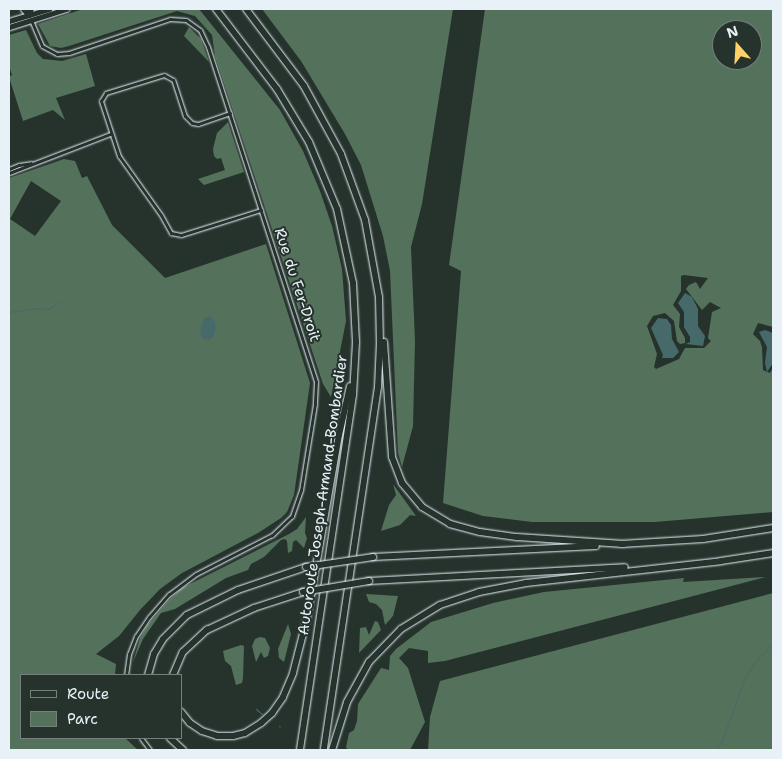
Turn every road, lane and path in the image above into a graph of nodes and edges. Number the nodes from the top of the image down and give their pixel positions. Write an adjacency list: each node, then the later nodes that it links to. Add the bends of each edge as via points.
1 (24, 9): 6 (highway)
2 (49, 9): 6 (main road)
3 (66, 9): 6 (main road)
4 (216, 9): 14 (highway, Autoroute Joseph-Armand-Bombardier, via 286,102 326,179 350,265)
5 (246, 9): 13 (highway, via 304,86 344,159 368,235)
6 (30, 14): 7 (main road); 8 (main road); 9 (street, Rue du Fer-Droit, via 43,47 59,54 170,19 190,22 206,40)
7 (9, 21)
8 (9, 27)
9 (230, 113): 10 (street, via 192,123 185,116 173,80 168,75 160,75 103,95 102,104); 12 (street, Rue du Fer-Droit)
10 (110, 134): 11 (street, via 21,170); 12 (street, via 123,162 173,234 181,235)
11 (9, 171)
12 (261, 210): 19 (street, Rue du Fer-Droit, via 316,382 299,499 292,516 275,532 191,577 162,600 135,640)
13 (380, 314): 16 (highway, via 391,453 400,479 418,504 441,520 474,531); 28 (highway, via 378,387)
14 (356, 363): 22 (highway, via 339,435 309,606 286,692 265,720 237,736 206,733); 27 (highway, Autoroute Joseph-Armand-Bombardier)
15 (773, 528): 16 (highway, via 703,539)
16 (624, 544): 20 (highway, bridge, via 373,557 306,567 238,590 187,615 159,644)
17 (773, 553): 18 (highway)
18 (687, 565): 21 (highway, bridge, via 369,581 302,592 249,610 208,630 183,652); 29 (highway, via 511,586 466,596 434,608 397,632 369,662 347,702)
19 (126, 674)
20 (148, 674)
21 (173, 674)
22 (182, 713)
23 (142, 739): 25 (street)
24 (171, 739): 26 (highway)
25 (150, 750)
26 (183, 750)
27 (300, 750)
28 (324, 750)
29 (332, 750)

